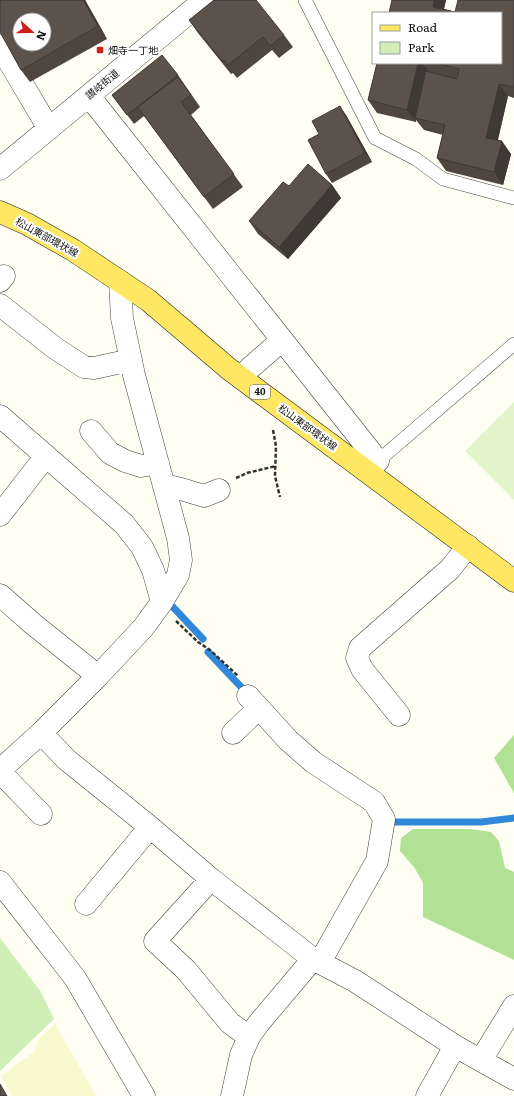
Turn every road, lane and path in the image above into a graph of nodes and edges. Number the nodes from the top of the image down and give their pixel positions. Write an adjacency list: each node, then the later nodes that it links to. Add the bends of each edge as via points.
1 (306, 0): 7 (lane, via 375,138 416,159 443,179)
2 (197, 2): 4 (street, 讃岐街道)
3 (0, 46): 5 (street)
4 (88, 96): 5 (street, 讃岐街道); 11 (street)
5 (49, 129): 6 (street, 讃岐街道)
6 (0, 169)
7 (514, 198)
8 (0, 212): 9 (main road, 松山東部環状線 / 40, via 28,224)
9 (120, 281): 13 (street, via 122,318); 14 (main road, 松山東部環状線 / 40, via 148,300)
10 (0, 304): 13 (street, via 55,348 84,367 94,368)
11 (282, 340): 14 (street); 21 (street)
12 (514, 344): 21 (lane)
13 (131, 360): 19 (street)
14 (240, 377): 15 (main road, 松山東部環状線 / 40)
15 (279, 406): 20 (path, via 271,423 276,446); 21 (main road, 松山東部環状線 / 40)
16 (0, 416): 18 (street)
17 (91, 431): 19 (street, via 110,453 141,466)
18 (46, 456): 25 (street); 29 (street, via 124,524 142,547 153,570)
19 (158, 463): 22 (street)
20 (276, 466): 23 (path, via 247,473 233,479); 24 (path, via 275,476)
21 (372, 466): 26 (main road, 松山東部環状線 / 40)
22 (164, 485): 23 (street, via 204,496); 29 (street, via 181,560 178,575)
23 (219, 490)
24 (280, 497)
25 (0, 515)
26 (468, 546): 27 (main road, 松山東部環状線 / 40); 32 (street, via 450,569 360,648 357,658 362,669)
27 (514, 581)
28 (0, 595): 30 (street)
29 (162, 602): 30 (street, via 143,628); 31 (path, via 167,612 198,642 247,684)
30 (98, 676): 33 (street)
31 (253, 702): 34 (street); 41 (street, via 288,740 313,762 374,802 384,819 378,861)
32 (399, 715)
33 (41, 733): 35 (street); 37 (street, via 67,760)
34 (233, 733)
35 (0, 771): 36 (street)
36 (42, 814)
37 (150, 827): 38 (street); 40 (street)
38 (211, 879): 41 (street); 43 (street, via 155,941 186,970 230,1024)
39 (0, 882): 47 (street, via 76,978)
40 (86, 904)
41 (316, 961): 43 (street); 44 (street, via 355,981)
42 (514, 1006): 45 (street)
43 (249, 1037): 48 (street, via 241,1055)
44 (455, 1046): 45 (street); 49 (street)
45 (481, 1060): 46 (street)
46 (514, 1079)
47 (145, 1087)
48 (232, 1096)
49 (427, 1096)

